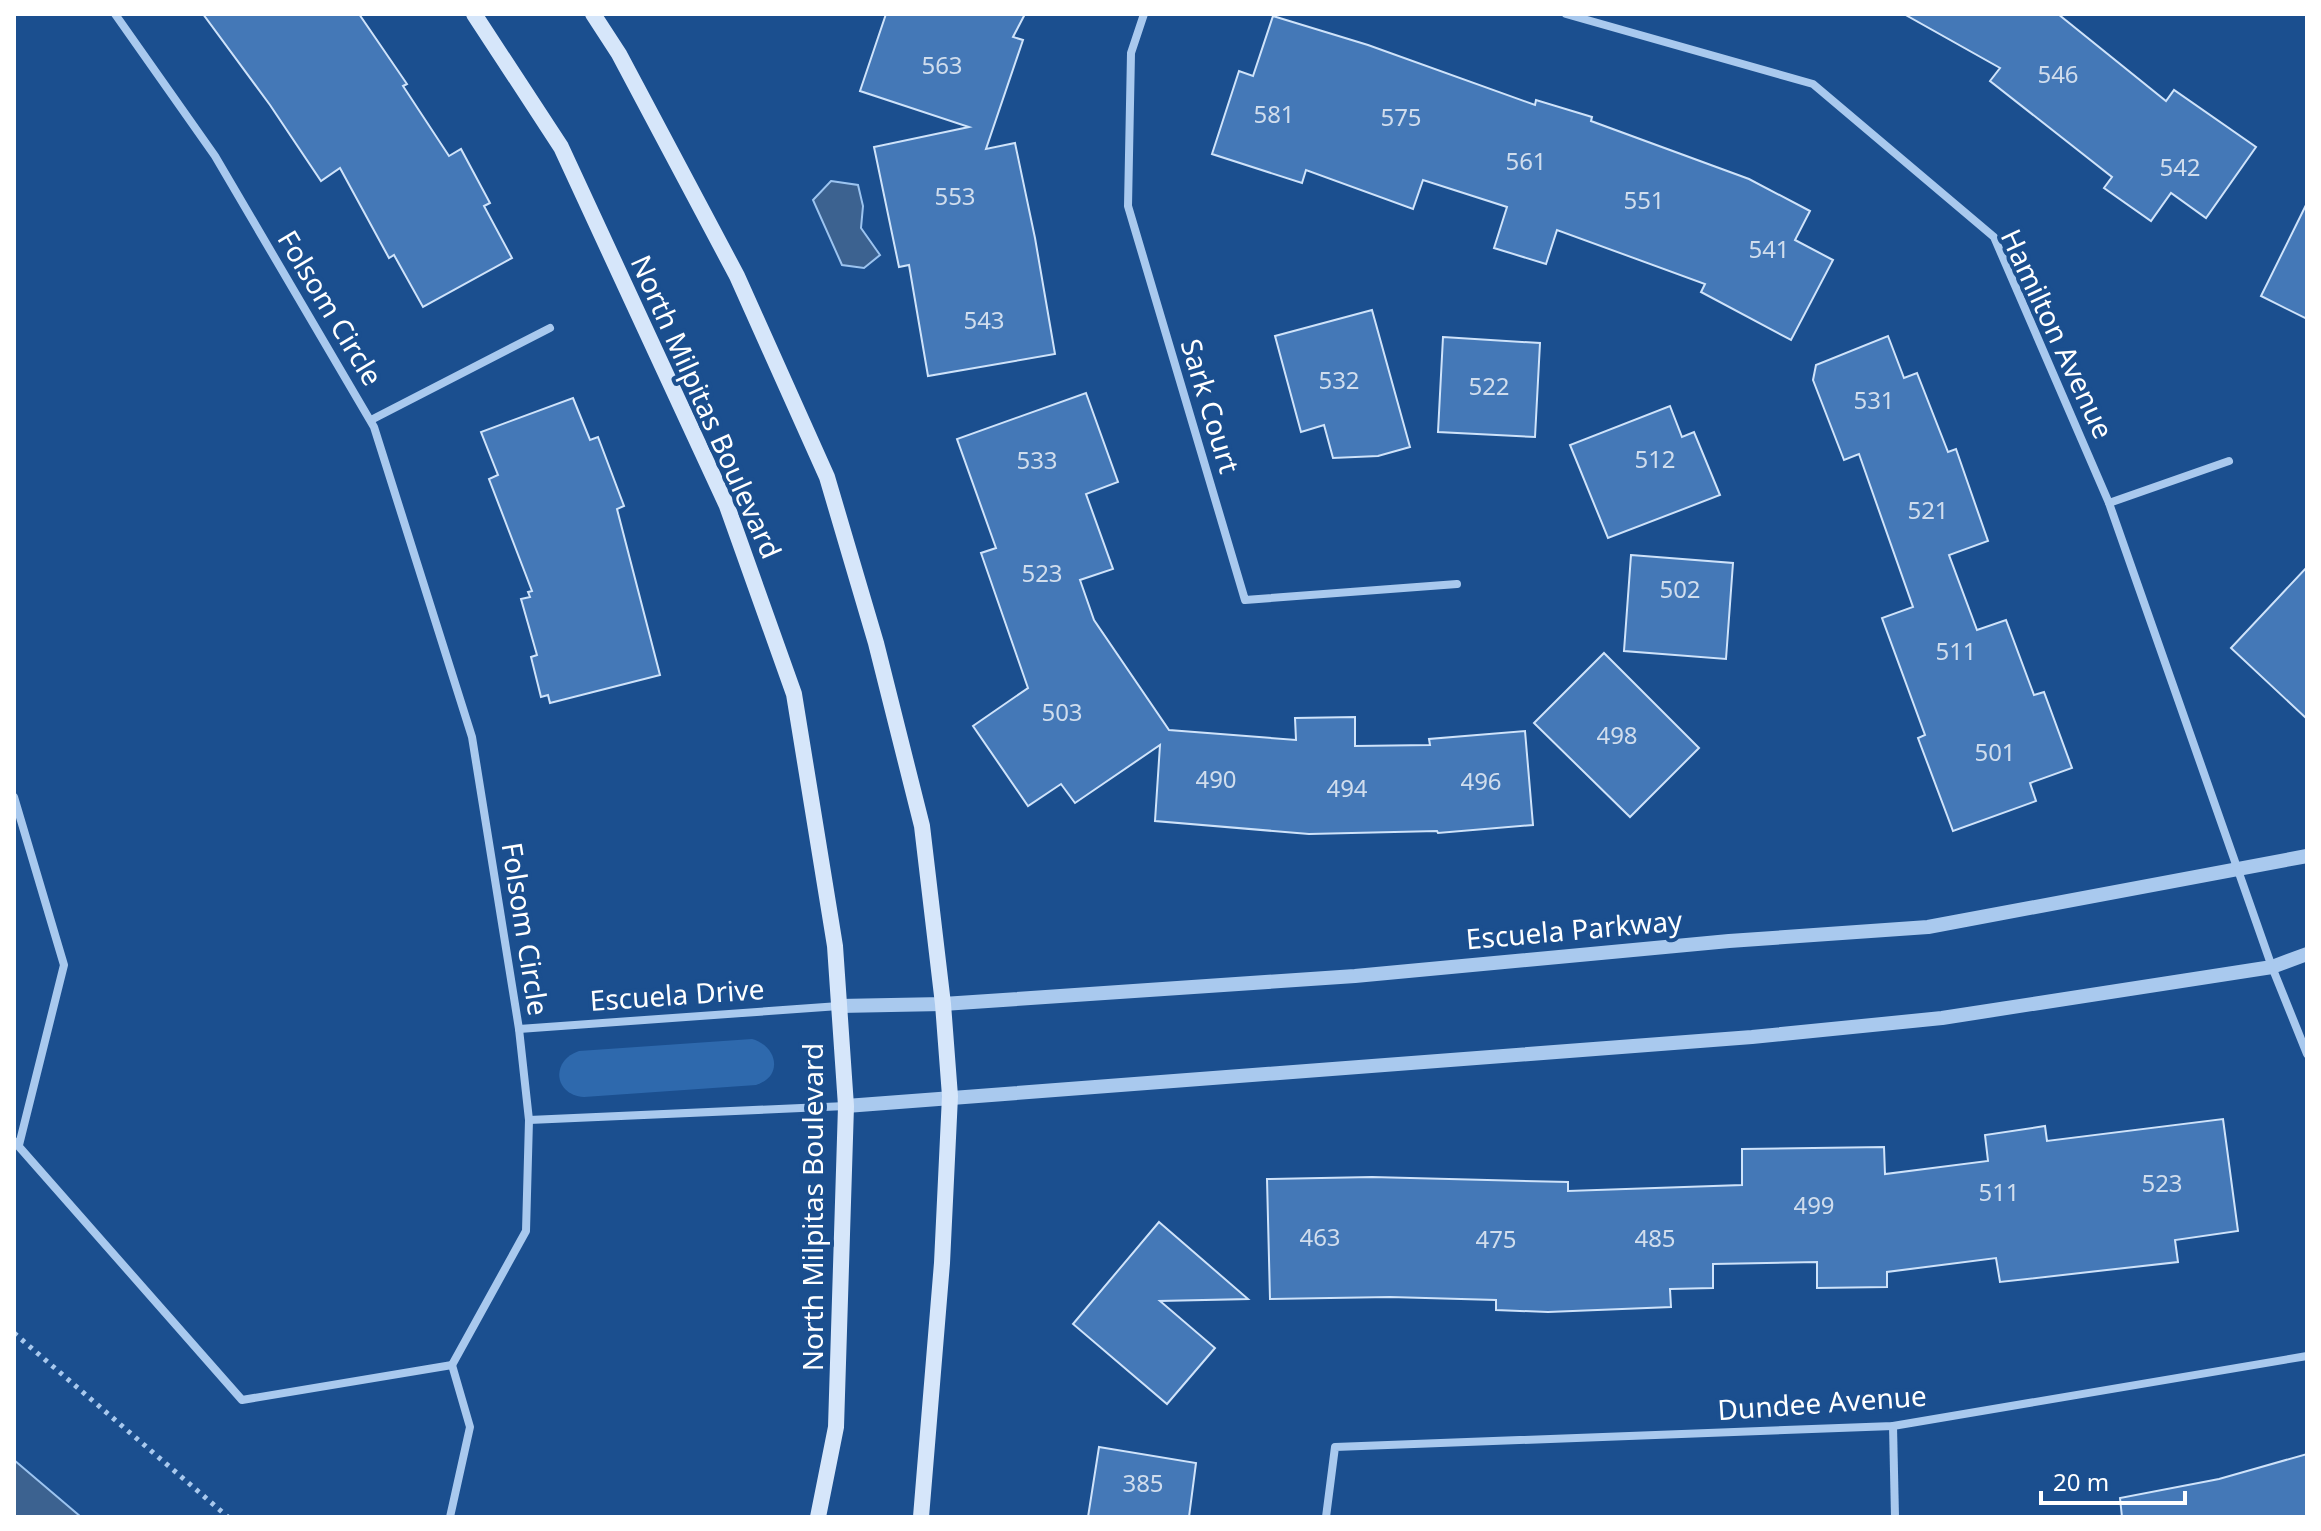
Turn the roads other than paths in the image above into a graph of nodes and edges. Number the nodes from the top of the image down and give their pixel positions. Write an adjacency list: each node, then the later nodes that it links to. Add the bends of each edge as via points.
1 (115, 14): 7 (street, Folsom Circle, via 215,156)
2 (474, 14): 17 (main road, North Milpitas Boulevard, via 561,147 727,506 794,694 835,946)
3 (593, 14): 16 (main road, via 737,276 827,477 922,826)
4 (1144, 14): 10 (street, Sark Court, via 1131,53 1128,206 1245,600)
5 (1566, 14): 9 (street, Hamilton Avenue, via 1813,84 1994,237)
6 (550, 328): 7 (street)
7 (371, 420): 18 (street, Folsom Circle, via 472,737)
8 (2229, 461): 9 (street)
9 (2109, 503): 13 (street, Hamilton Avenue)
10 (1457, 584)
11 (14, 797): 23 (street, via 64,965)
12 (2307, 856): 13 (street, Escuela Parkway)
13 (2239, 870): 15 (street, Hamilton Avenue); 16 (street, Escuela Parkway, via 1928,927 1355,976)
14 (2307, 954): 15 (street)
15 (2272, 967): 19 (street, Hamilton Avenue); 20 (street, via 1942,1018 1752,1037)
16 (943, 1004): 17 (street, Escuela Parkway); 20 (main road)
17 (839, 1006): 18 (street, Escuela Drive); 21 (main road, North Milpitas Boulevard)
18 (519, 1029): 22 (street, Folsom Circle)
19 (2307, 1054)
20 (950, 1096): 21 (street); 29 (main road)
21 (846, 1106): 22 (street); 28 (main road, North Milpitas Boulevard, via 836,1427)
22 (529, 1120): 25 (street, Folsom Circle, via 526,1231)
23 (16, 1143): 25 (street, via 242,1400)
24 (2307, 1356): 26 (street, Dundee Avenue)
25 (452, 1365): 27 (street, via 470,1427)
26 (1893, 1426): 30 (street, Dundee Avenue, via 1335,1447); 31 (street)
27 (450, 1517)
28 (818, 1517)
29 (921, 1517)
30 (1326, 1517)
31 (1895, 1517)

